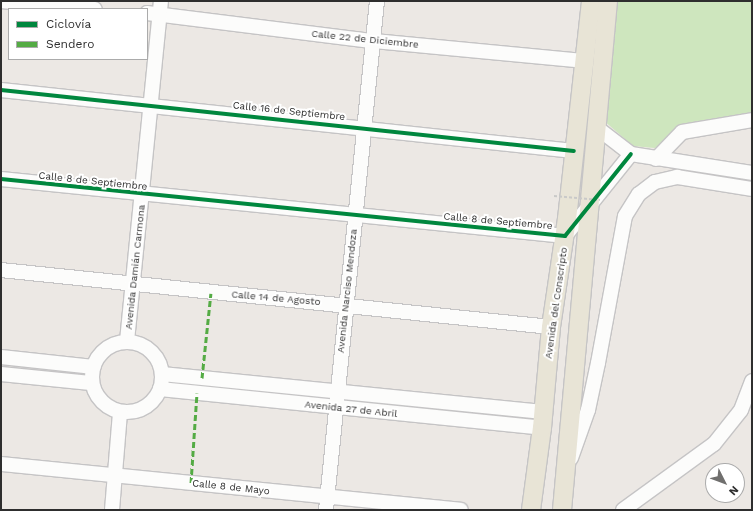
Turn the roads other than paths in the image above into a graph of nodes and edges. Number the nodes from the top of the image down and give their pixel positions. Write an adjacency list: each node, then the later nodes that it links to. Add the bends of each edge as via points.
1 (1, 1): 5 (street)
2 (377, 1): 7 (street, Avenida Narciso Mendoza)
3 (590, 1): 8 (main road, Avenida del Conscripto)
4 (608, 1): 13 (main road)
5 (83, 8)
6 (156, 10): 7 (street, Calle 22 de Diciembre); 10 (street, Avenida Damián Carmona)
7 (373, 41): 8 (street, Calle 22 de Diciembre); 12 (street, Avenida Narciso Mendoza)
8 (584, 61): 14 (main road, Avenida del Conscripto)
9 (1, 90): 10 (street, Calle 16 de Septiembre)
10 (152, 105): 12 (street, Calle 16 de Septiembre); 20 (street, Avenida Damián Carmona)
11 (752, 120): 16 (street, via 682,132)
12 (364, 127): 14 (street, Calle 16 de Septiembre); 22 (street, Avenida Narciso Mendoza)
13 (596, 127): 15 (street); 21 (main road)
14 (574, 151): 23 (main road, Avenida del Conscripto)
15 (631, 154): 16 (street); 21 (street)
16 (656, 159): 17 (street)
17 (752, 173)
18 (1, 179): 20 (street, Calle 8 de Septiembre)
19 (752, 189): 42 (street, via 677,177 655,182 639,194 625,216 588,410)
20 (144, 194): 22 (street, Calle 8 de Septiembre); 25 (street, Avenida Damián Carmona)
21 (595, 202): 23 (street); 42 (main road, via 586,254)
22 (356, 217): 23 (street, Calle 8 de Septiembre); 26 (street, Avenida Narciso Mendoza)
23 (565, 236): 27 (main road, Avenida del Conscripto)
24 (1, 270): 25 (street, Calle 14 de Agosto)
25 (133, 284): 26 (street, Calle 14 de Agosto); 28 (street, Avenida Damián Carmona)
26 (345, 304): 27 (street, Calle 14 de Agosto); 36 (street, Avenida Narciso Mendoza)
27 (551, 326): 39 (main road, Avenida del Conscripto)
28 (127, 342): 30 (street, via 106,349); 32 (street, via 140,344 151,351 159,362)
29 (1, 357): 30 (street)
30 (92, 367): 34 (street)
31 (1, 374): 34 (street)
32 (162, 374): 35 (street); 36 (street, Avenida 27 de Abril)
33 (752, 381): 49 (street, via 741,410 714,444)
34 (92, 383): 38 (street, via 101,402)
35 (160, 390): 37 (street, Avenida 27 de Abril); 38 (street, via 144,408)
36 (337, 393): 37 (street, Avenida Narciso Mendoza); 39 (street, Avenida 27 de Abril)
37 (336, 407): 39 (street, Avenida 27 de Abril); 44 (street, Avenida Narciso Mendoza)
38 (120, 412): 43 (street)
39 (542, 420): 41 (main road, Avenida del Conscripto)
40 (1, 464): 43 (street, Calle 8 de Mayo)
41 (536, 473): 42 (main road); 47 (main road, Avenida del Conscripto)
42 (565, 475): 48 (main road)
43 (114, 476): 44 (street, Calle 8 de Mayo); 45 (street)
44 (326, 504): 46 (street, Calle 8 de Mayo)
45 (112, 510)
46 (461, 510)
47 (530, 510)
48 (562, 510)
49 (623, 510)

